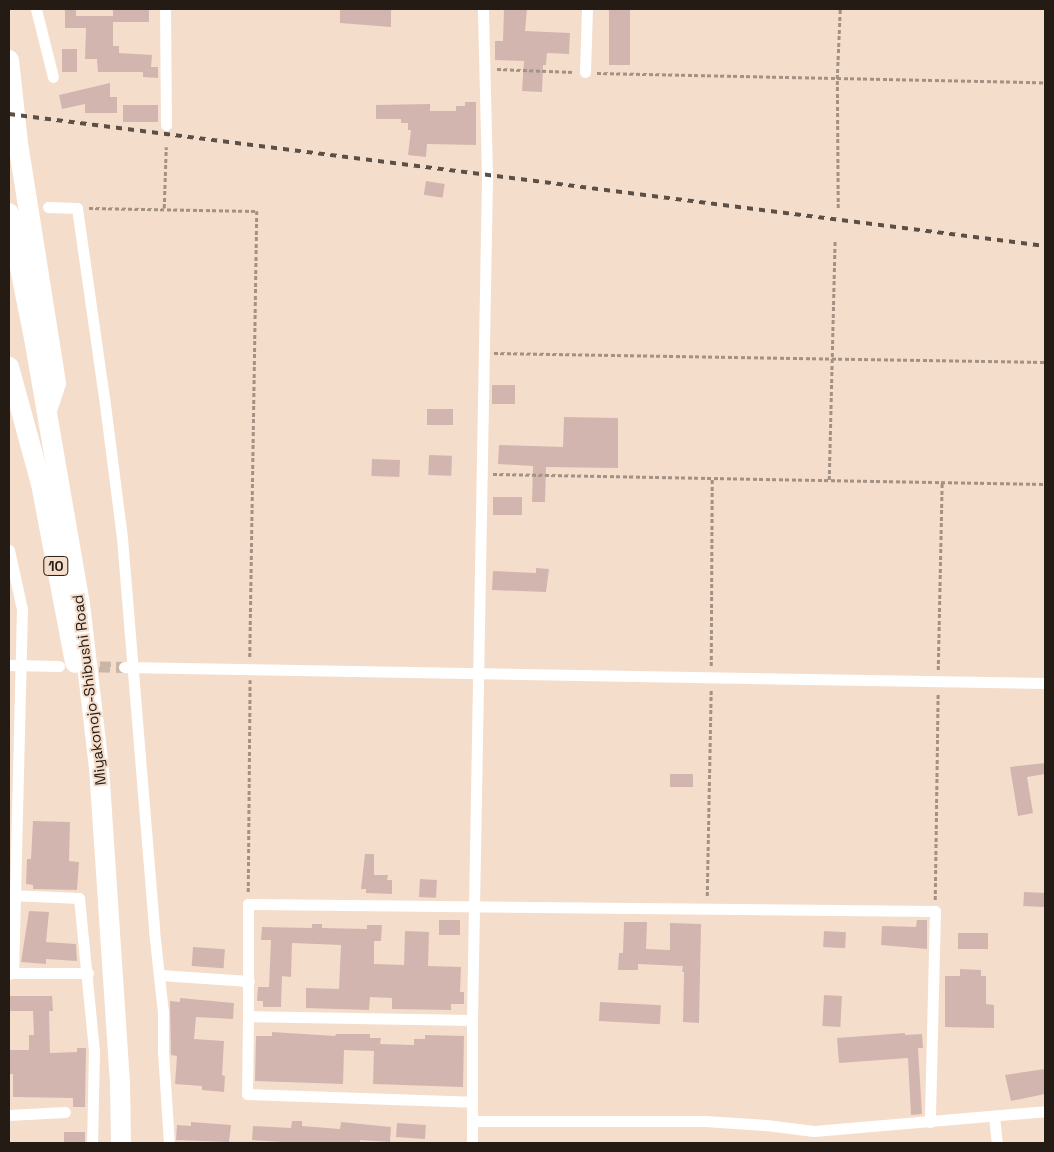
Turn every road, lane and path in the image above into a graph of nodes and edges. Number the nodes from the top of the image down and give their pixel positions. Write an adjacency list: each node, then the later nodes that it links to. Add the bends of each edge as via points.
1 (36, 9): 9 (street)
2 (165, 9): 12 (street)
3 (482, 9): 7 (street)
4 (587, 9): 8 (street)
5 (840, 9): 10 (path)
6 (9, 60): 24 (highway, 10, via 18,143 56,382)
7 (484, 68): 8 (path); 20 (street, via 487,175)
8 (585, 72): 10 (path)
9 (53, 77)
10 (837, 79): 11 (path); 17 (path)
11 (1045, 82)
12 (166, 125)
13 (166, 147): 16 (path)
14 (48, 207): 15 (street)
15 (77, 208): 16 (path); 33 (street, via 122,538)
16 (164, 208): 34 (path, via 257,212)
17 (838, 208)
18 (9, 213): 24 (highway, Miyakonojo-Shibushi Road / 10)
19 (835, 241): 21 (path)
20 (484, 353): 21 (path); 25 (street)
21 (832, 357): 22 (path); 27 (path)
22 (1045, 362)
23 (9, 367): 39 (highway, 10, via 41,484 69,634)
24 (46, 413): 39 (highway, Miyakonojo-Shibushi Road / 10, via 80,604)
25 (482, 474): 26 (path); 35 (street)
26 (712, 478): 27 (path); 36 (path)
27 (829, 480): 28 (path)
28 (942, 482): 29 (path); 37 (path)
29 (1045, 484)
30 (9, 550): 31 (street, via 22,609)
31 (14, 665): 32 (street); 40 (street)
32 (59, 666)
33 (129, 667): 34 (street); 47 (street)
34 (250, 670): 35 (street); 41 (path)
35 (479, 673): 36 (street); 42 (street)
36 (711, 676): 37 (street); 43 (path)
37 (938, 680): 38 (street); 44 (path)
38 (1045, 683)
39 (99, 767): 59 (highway, Miyakonojo-Shibushi Road / 10)
40 (12, 895): 45 (street, via 79,898); 46 (street)
41 (248, 904): 42 (street); 48 (street)
42 (475, 906): 43 (street); 50 (street)
43 (706, 909): 44 (street)
44 (935, 911): 57 (street)
45 (88, 972): 46 (street); 58 (street, via 94,1050)
46 (11, 973)
47 (160, 975): 48 (street); 60 (street)
48 (248, 981): 49 (street)
49 (248, 1016): 50 (street); 51 (street, via 247,1094)
50 (472, 1020): 51 (street)
51 (471, 1102): 56 (street)
52 (1045, 1111): 55 (street)
53 (65, 1112): 54 (street)
54 (9, 1116)
55 (994, 1116): 57 (street); 62 (street)
56 (472, 1121): 57 (street, via 705,1121 814,1131); 61 (street)
57 (930, 1122)
58 (92, 1143)
59 (121, 1143)
60 (169, 1143)
61 (472, 1143)
62 (997, 1143)

